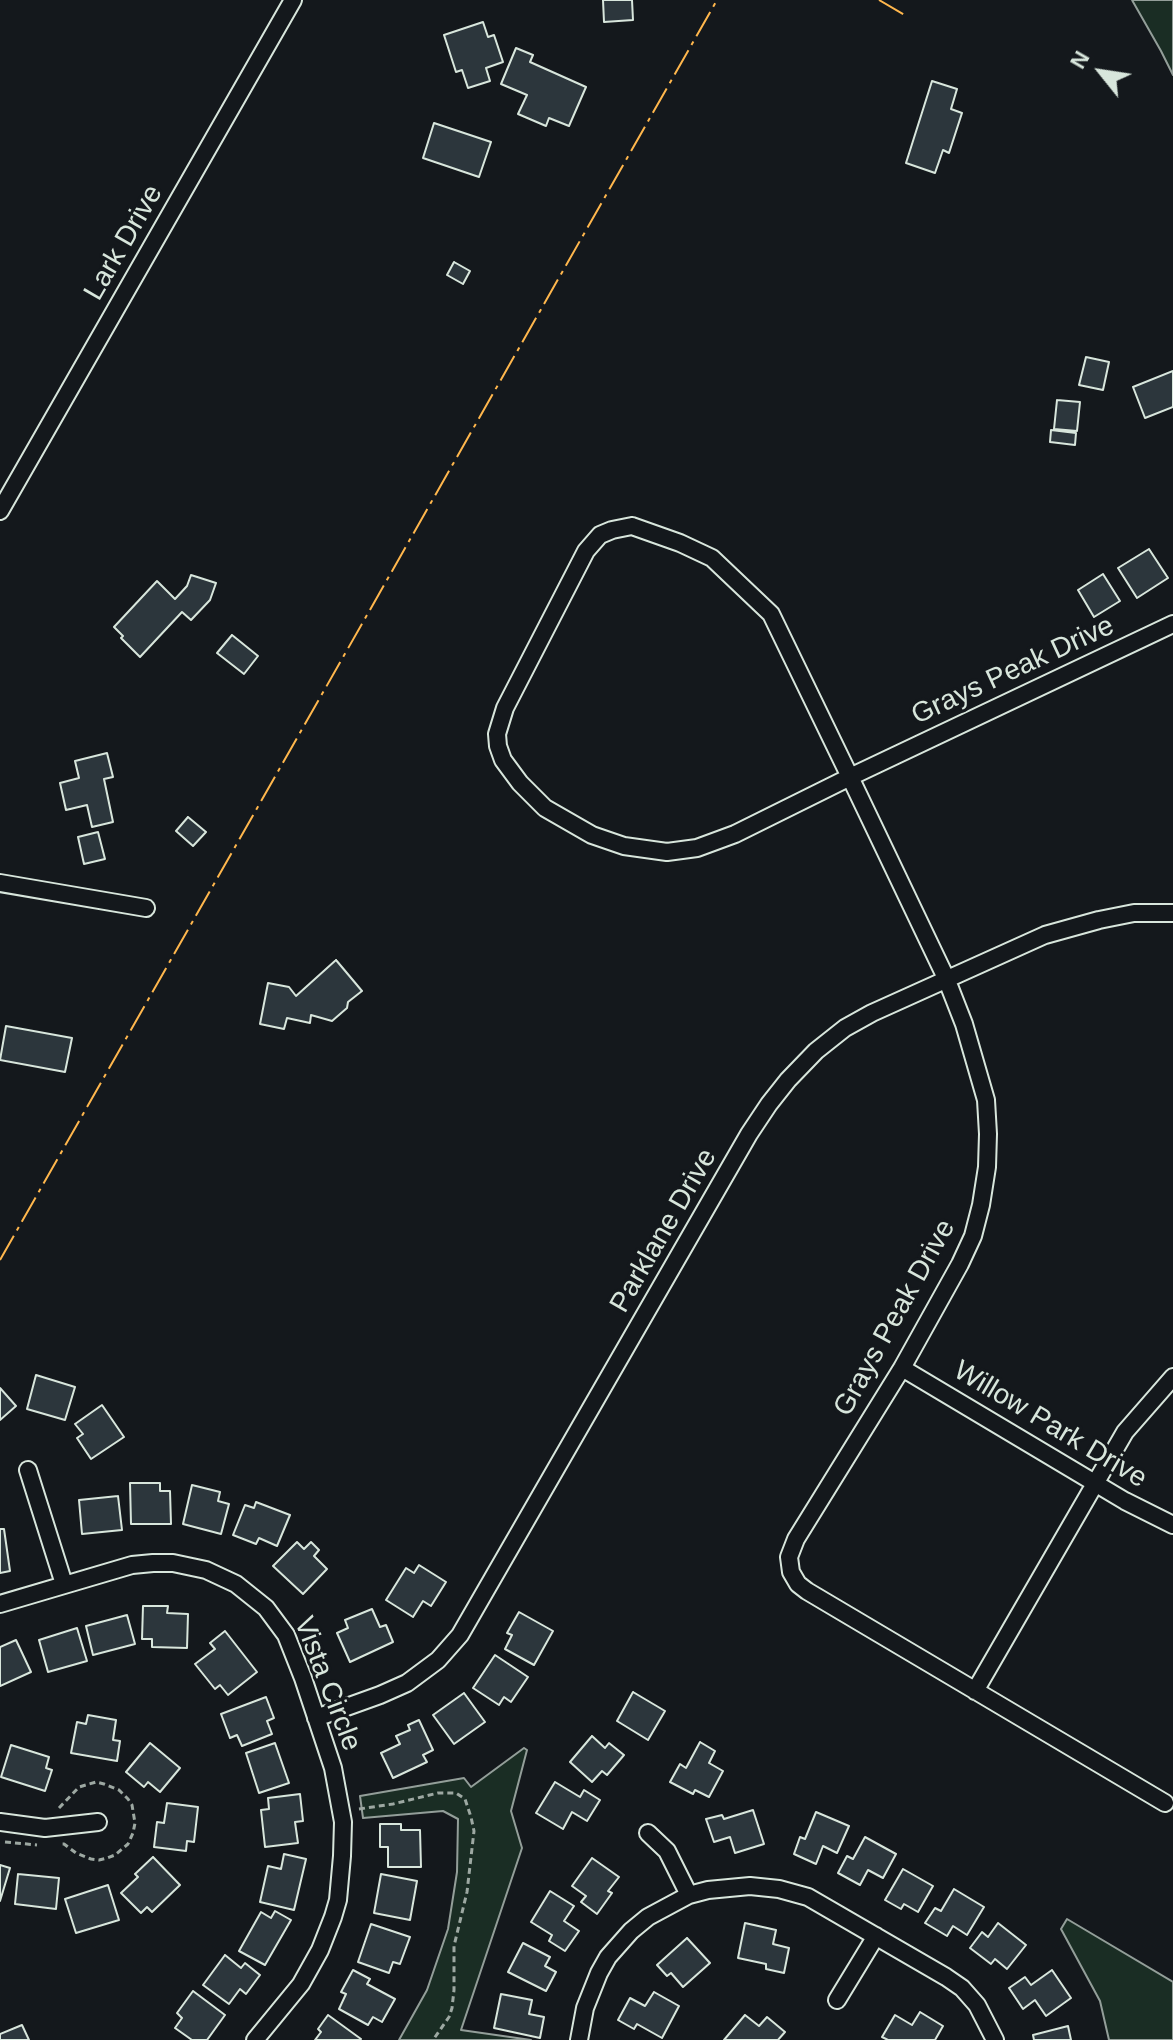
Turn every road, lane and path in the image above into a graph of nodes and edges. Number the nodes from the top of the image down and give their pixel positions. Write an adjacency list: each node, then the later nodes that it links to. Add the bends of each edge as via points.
1 (293, 0): 2 (street, Lark Drive)
2 (0, 511)
3 (1173, 624): 4 (street, Grays Peak Drive)
4 (850, 777): 4 (street, via 771,614 712,558 632,526 600,535 586,551 505,708 497,734 503,760 545,808 592,835 667,852 735,834); 8 (street, Grays Peak Drive)
5 (0, 883): 6 (street)
6 (146, 908)
7 (1173, 913): 8 (street, Parklane Drive, via 1134,913 1073,926)
8 (946, 978): 9 (street, Grays Peak Drive, via 986,1100 987,1167 973,1236); 17 (street, Parklane Drive, via 845,1028 816,1051 769,1104 449,1649 407,1683)
9 (902, 1368): 12 (street, Willow Park Drive); 16 (street, Grays Peak Drive, via 796,1539 789,1557 791,1572 807,1591)
10 (1173, 1377): 12 (street, via 1125,1432)
11 (28, 1470): 14 (street)
12 (1095, 1483): 13 (street, Willow Park Drive); 16 (street)
13 (1173, 1525)
14 (64, 1584): 15 (street, Vista Circle); 17 (street, Vista Circle, via 153,1563 195,1567 225,1577 266,1608 280,1626)
15 (0, 1604)
16 (975, 1691): 18 (street, Grays Peak Drive)
17 (316, 1718): 26 (street, Vista Circle, via 341,1808 338,1900 312,1966)
18 (1165, 1803)
19 (359, 1809): 27 (path, via 456,1793 465,1799 471,1817 474,1831 454,1946 452,2008)
20 (0, 1822): 21 (street, via 45,1828)
21 (98, 1822)
22 (648, 1833): 23 (street, via 667,1851)
23 (689, 1895): 24 (street, via 738,1887 779,1889 820,1903); 28 (street, via 648,1917 608,1957 589,1997)
24 (876, 1936): 25 (street); 29 (street, via 962,1988)
25 (837, 2000)
26 (255, 2040)
27 (433, 2040)
28 (579, 2040)
29 (995, 2040)

